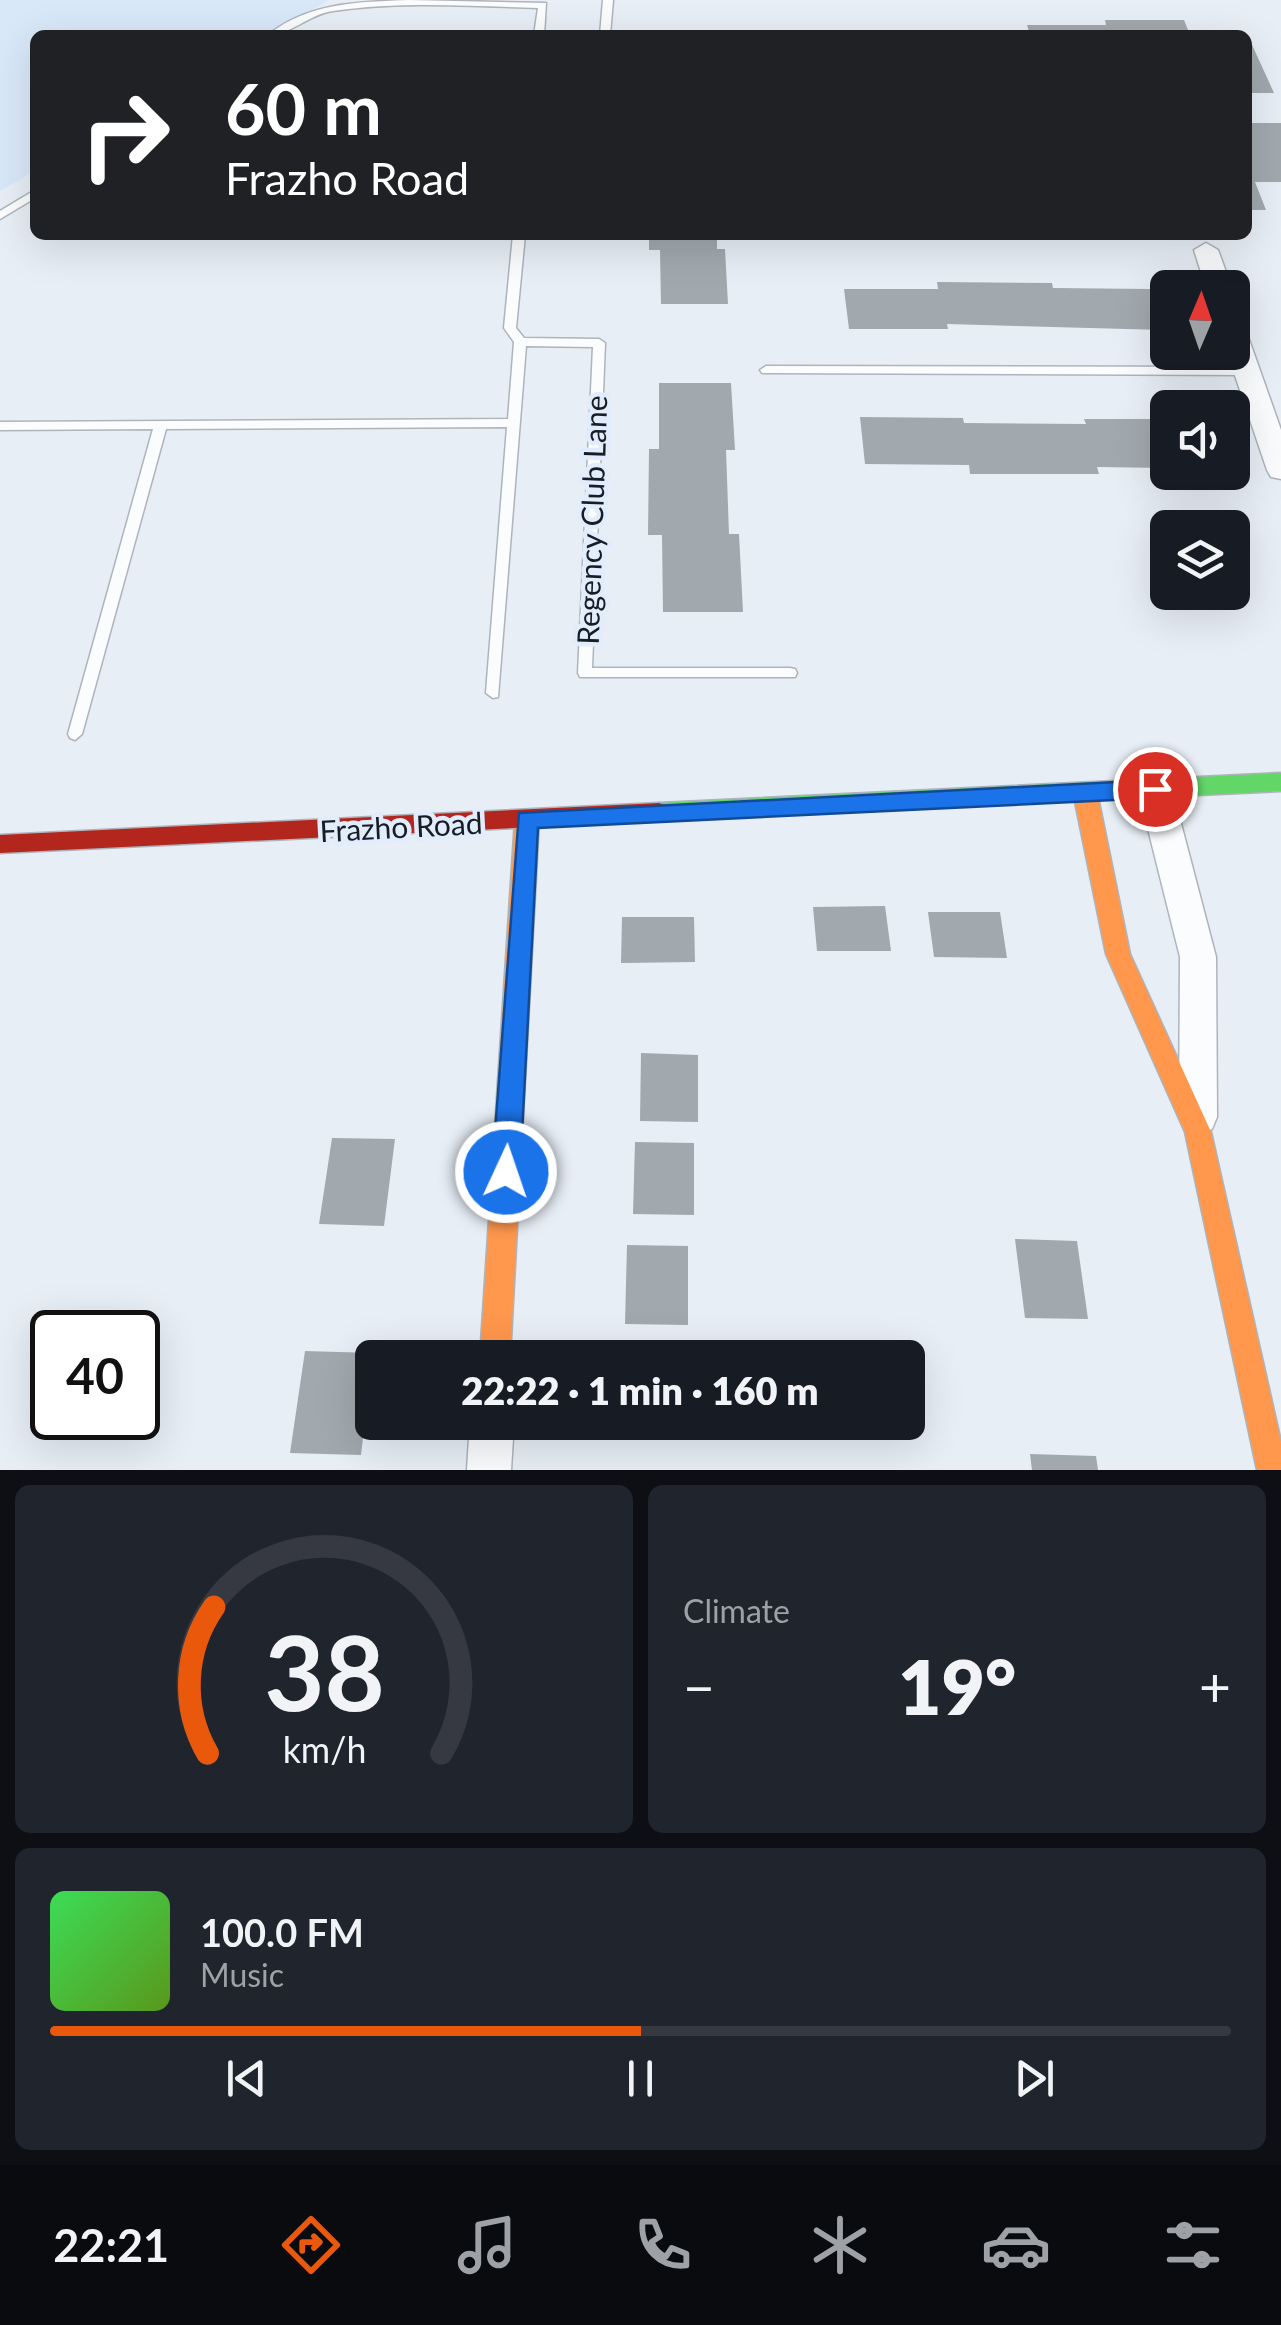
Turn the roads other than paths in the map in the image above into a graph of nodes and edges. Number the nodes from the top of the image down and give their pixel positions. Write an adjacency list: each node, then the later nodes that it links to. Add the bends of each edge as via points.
1 (608, 0): 4 (lane)
2 (281, 30): 3 (lane, via 328,8 450,2 543,5)
3 (540, 30)
4 (605, 30)
5 (30, 196): 6 (lane)
6 (0, 216)
7 (519, 240): 10 (lane, via 510,328)
8 (1206, 250): 9 (street)
9 (1212, 270)
10 (520, 342): 13 (lane); 17 (lane, Regency Club Lane, via 598,343 585,673)
11 (766, 370): 12 (lane)
12 (1247, 371): 16 (street)
13 (513, 423): 14 (lane); 18 (lane)
14 (160, 424): 15 (lane); 19 (lane)
15 (0, 426)
16 (1281, 470)
17 (790, 673)
18 (492, 693)
19 (75, 734)
20 (1281, 782): 21 (street, Frazho Road)
21 (1155, 789): 22 (street, Frazho Road); 25 (street, via 1198,957)
22 (1085, 792): 23 (street, Frazho Road); 25 (street, via 1118,954)
23 (527, 820): 24 (street, Frazho Road); 26 (street)
24 (0, 844)
25 (1198, 1132): 29 (street)
26 (497, 1340)
27 (491, 1440): 28 (street)
28 (489, 1470)
29 (1272, 1470)

